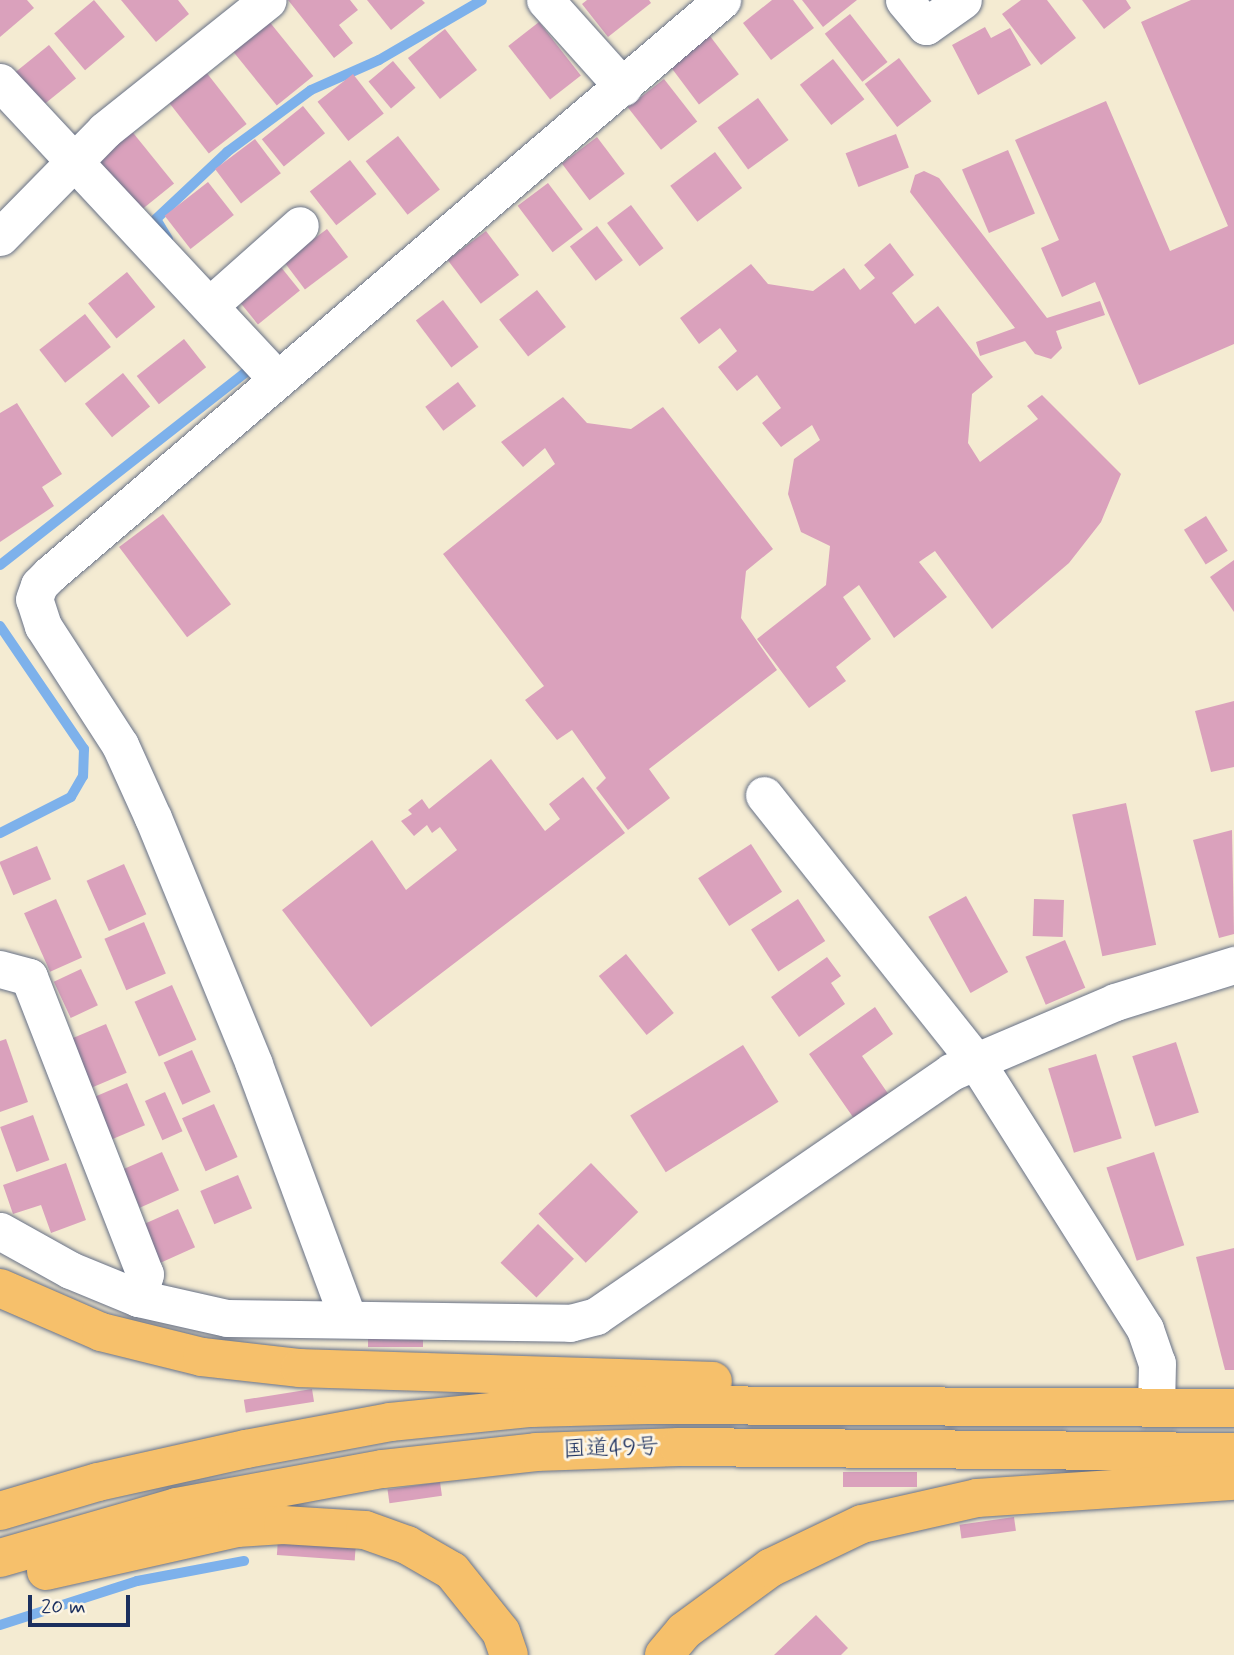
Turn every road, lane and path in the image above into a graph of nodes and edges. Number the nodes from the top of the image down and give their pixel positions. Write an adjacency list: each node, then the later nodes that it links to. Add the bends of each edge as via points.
1 (268, 0): 8 (street, via 104,130)
2 (545, 0): 7 (street)
3 (722, 0): 7 (street)
4 (904, 0): 5 (street, via 926,26)
5 (963, 0)
6 (0, 82): 8 (street)
7 (623, 87): 12 (street)
8 (75, 161): 10 (street); 11 (street)
9 (300, 225): 11 (street)
10 (0, 237)
11 (210, 305): 12 (street)
12 (277, 379): 20 (street, via 44,580 34,599 43,626 120,745 153,818 254,1064)
13 (764, 795): 16 (street)
14 (1234, 965): 16 (street, via 1115,1002)
15 (0, 969): 19 (street, via 29,977 145,1274)
16 (975, 1060): 20 (street, via 596,1316 550,1324); 21 (street, via 1145,1329 1157,1363)
17 (0, 1231): 19 (street, via 69,1270)
18 (0, 1288): 21 (highway, via 101,1332 202,1357 300,1368 616,1375)
19 (138, 1298): 20 (street, via 227,1318)
20 (347, 1316)
21 (1156, 1407): 22 (highway, 国道49号); 25 (highway, 国道49号, via 531,1408 390,1422 272,1444 98,1482)
22 (1234, 1408)
23 (1234, 1452): 26 (highway, 国道49号, via 679,1447 536,1452 383,1469 177,1507)
24 (1234, 1481): 28 (highway, via 977,1498 862,1524 770,1568 684,1631)
25 (0, 1511)
26 (6, 1569): 27 (highway, via 237,1528 283,1525 365,1530 407,1545 452,1571 501,1632)
27 (509, 1655)
28 (664, 1655)

